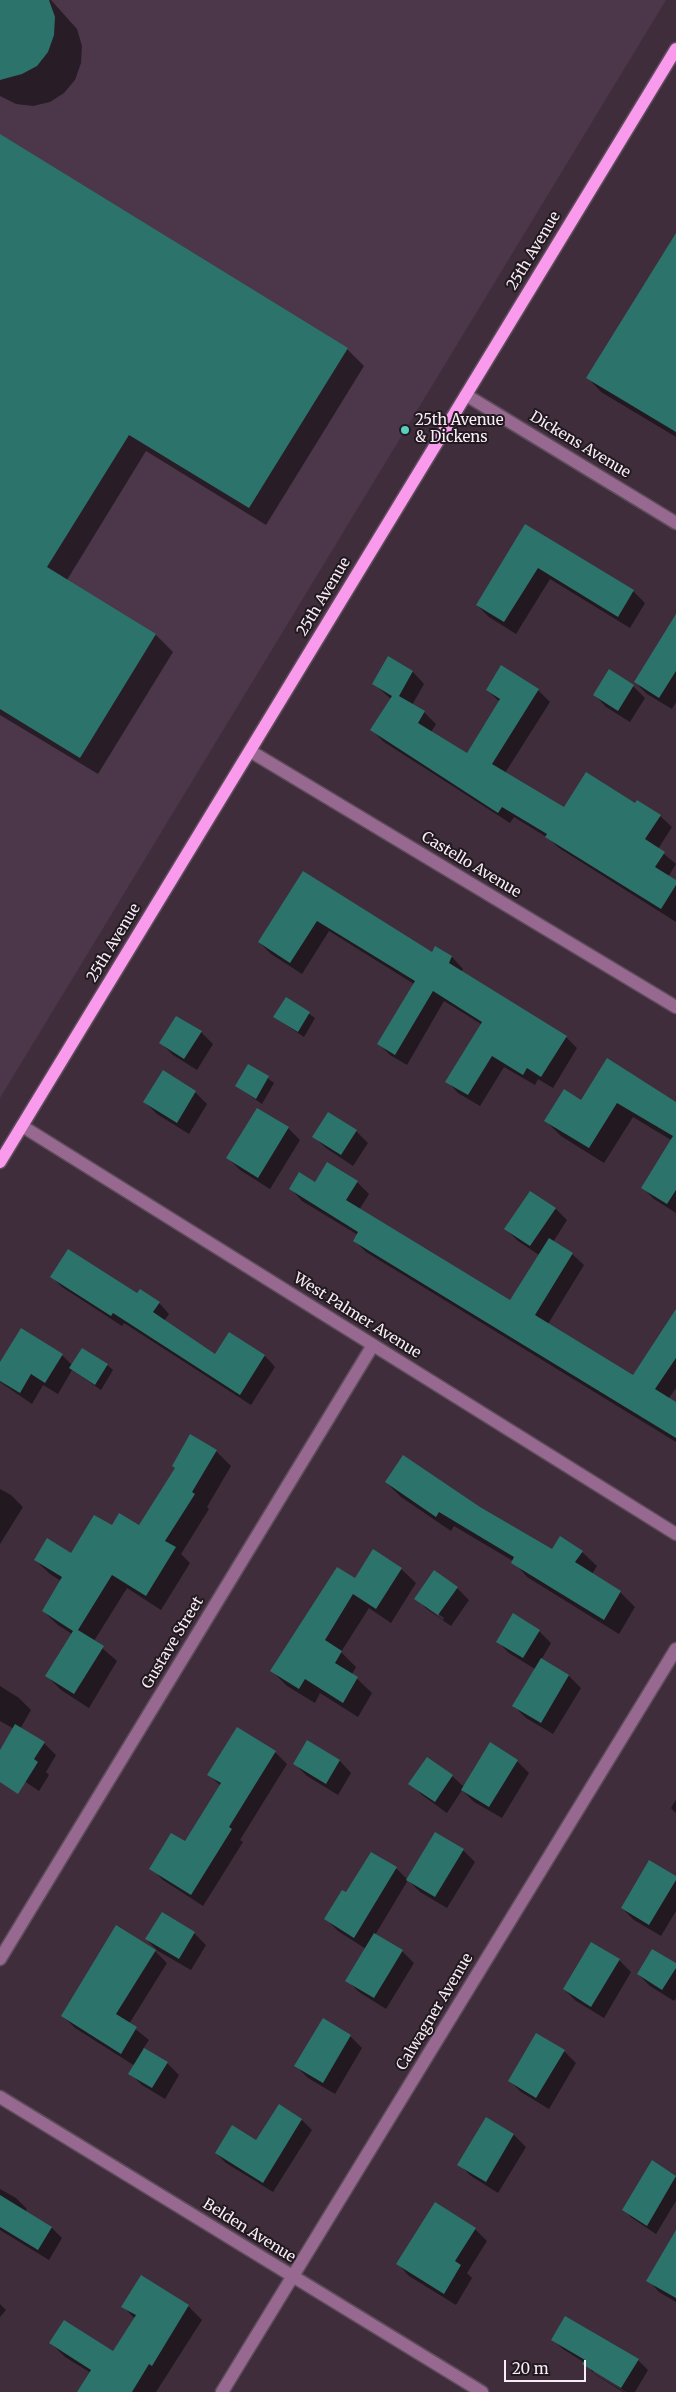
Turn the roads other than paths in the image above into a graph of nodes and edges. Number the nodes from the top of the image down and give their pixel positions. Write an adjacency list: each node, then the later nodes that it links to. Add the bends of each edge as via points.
1 (676, 49): 2 (main road, 25th Avenue)
2 (466, 395): 3 (street, Dickens Avenue); 4 (main road, 25th Avenue)
3 (676, 523)
4 (250, 751): 5 (street, Castello Avenue); 6 (main road, 25th Avenue)
5 (676, 1007)
6 (22, 1126): 7 (main road, 25th Avenue); 8 (street, West Palmer Avenue)
7 (0, 1162)
8 (373, 1345): 9 (street, West Palmer Avenue); 11 (street, Gustave Street)
9 (676, 1534)
10 (676, 1649): 13 (street, Calwagner Avenue)
11 (0, 1959)
12 (0, 2097): 13 (street, Belden Avenue)
13 (292, 2277): 14 (street, Calwagner Avenue); 15 (street, Belden Avenue)
14 (222, 2392)
15 (482, 2392)

